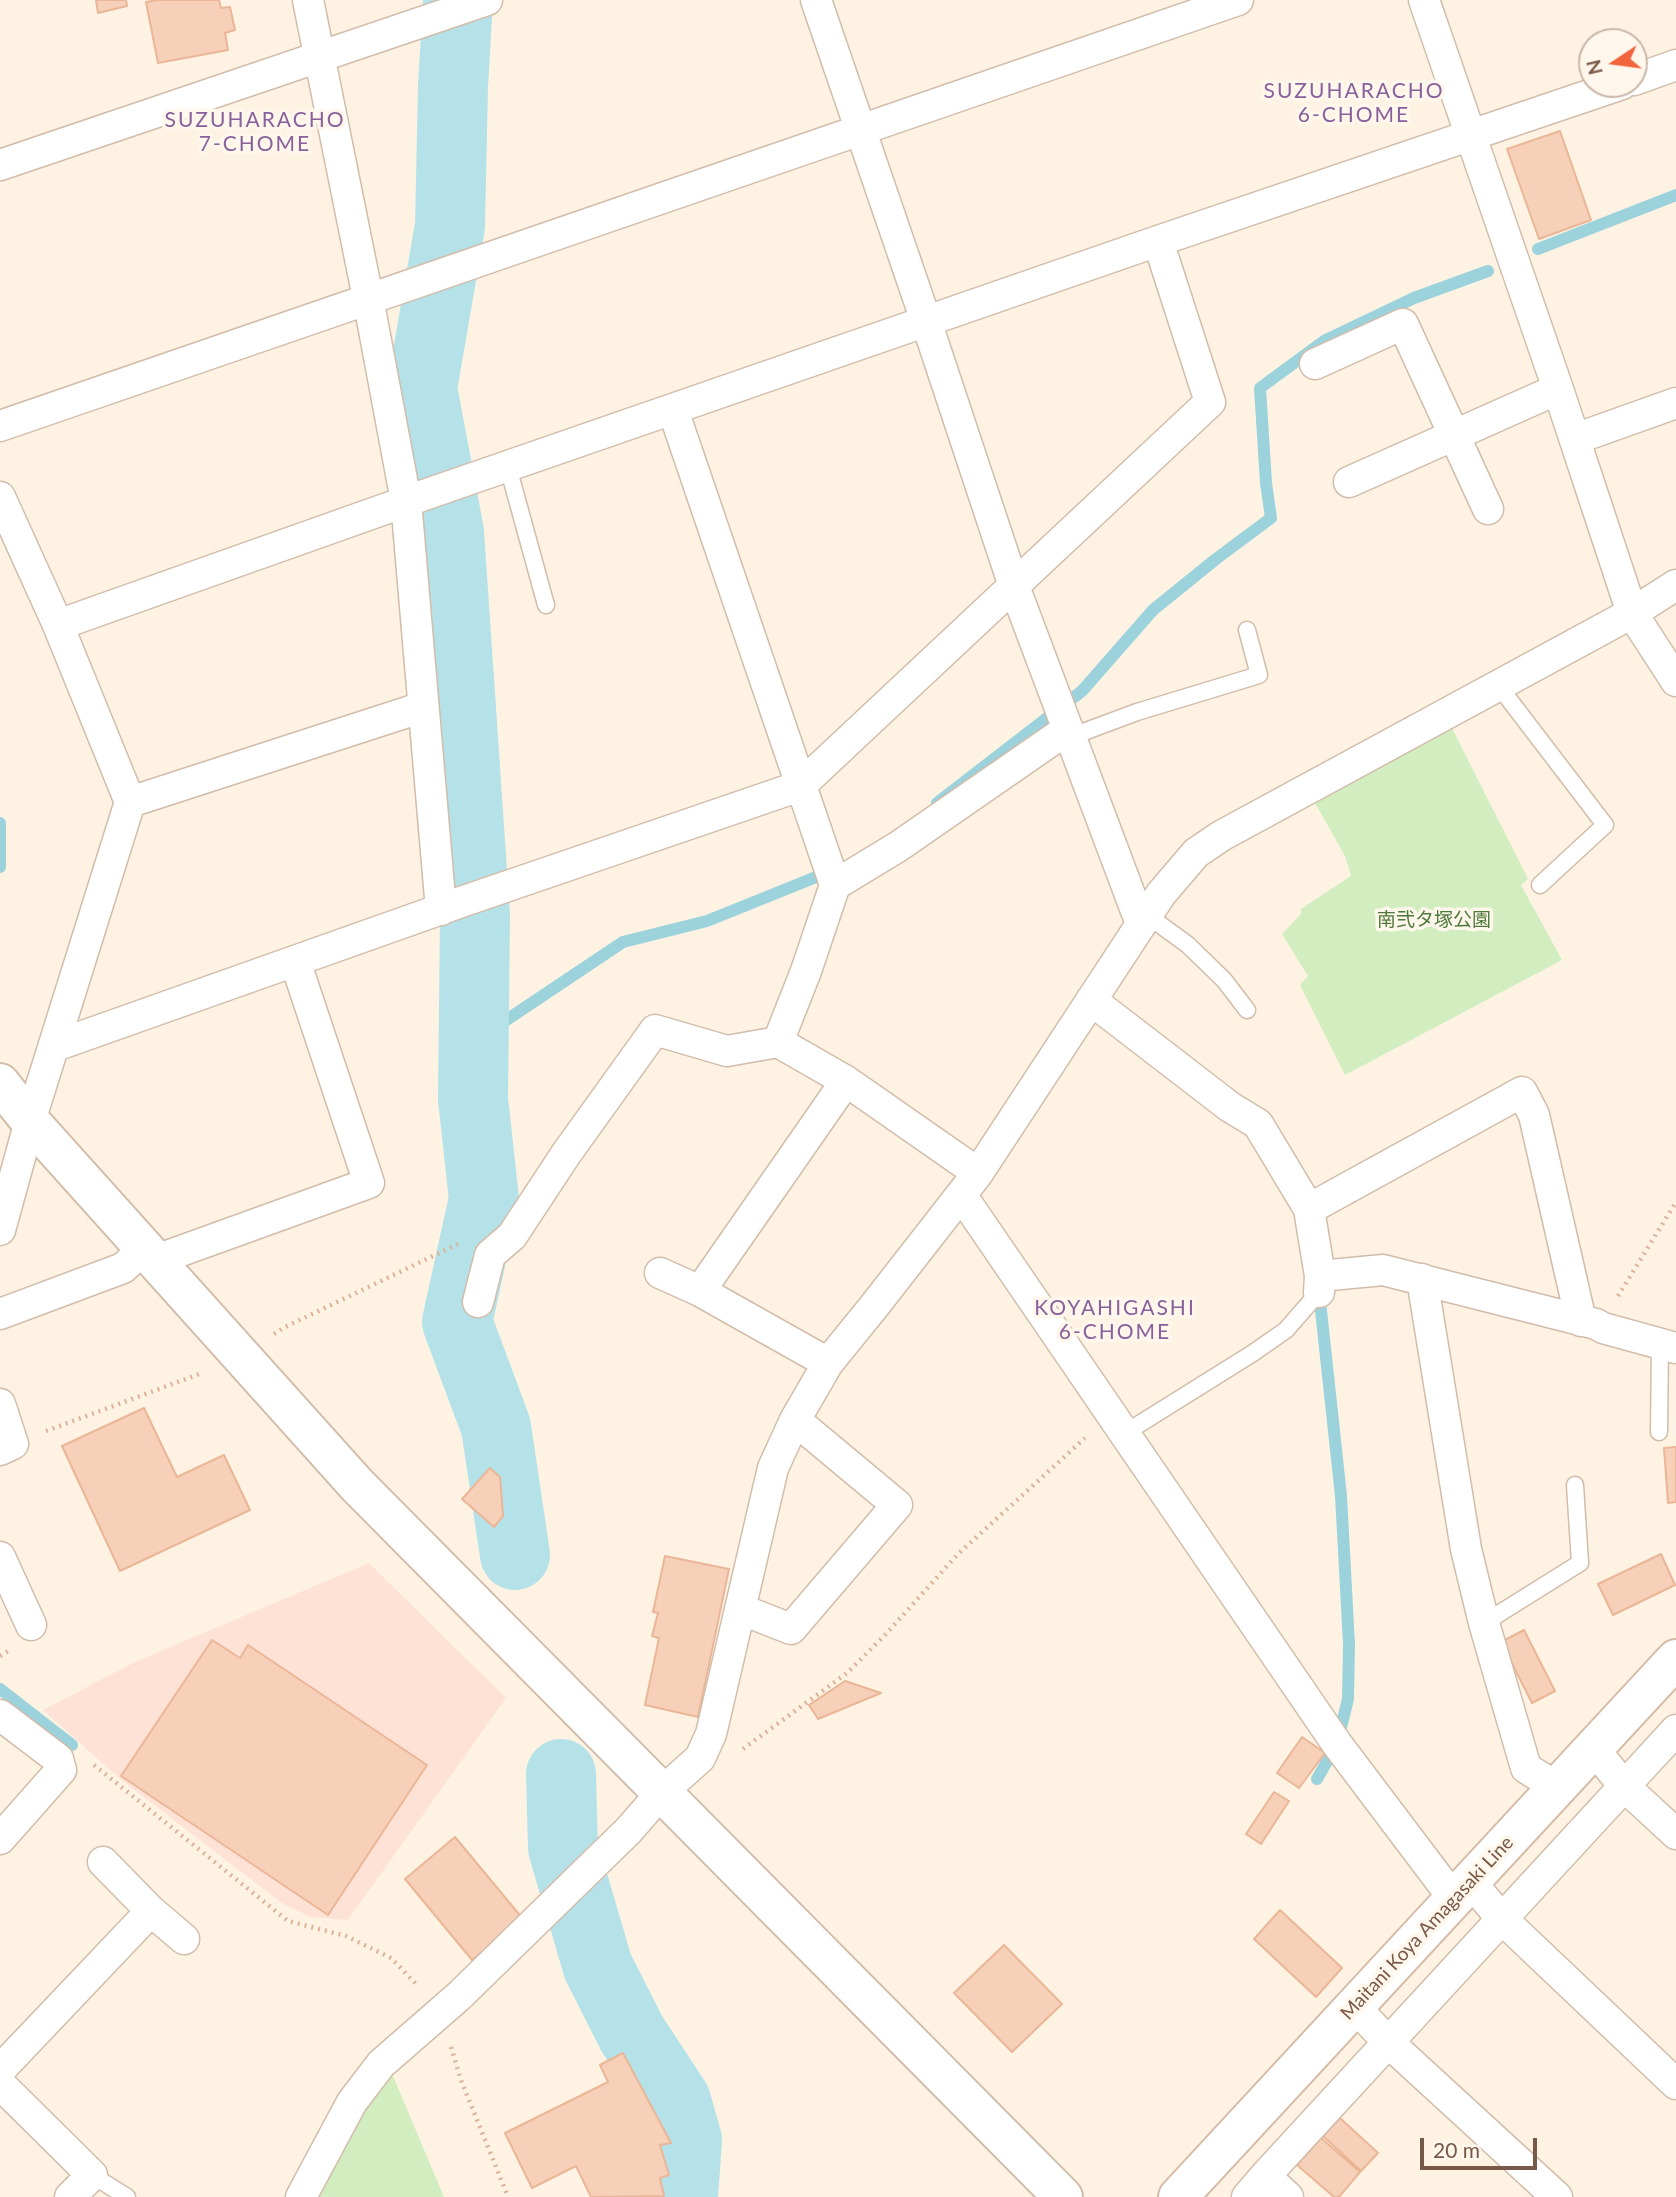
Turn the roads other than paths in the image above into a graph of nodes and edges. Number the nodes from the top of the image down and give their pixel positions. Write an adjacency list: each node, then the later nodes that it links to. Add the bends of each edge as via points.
1 (308, 0): 6 (street)
2 (816, 0): 10 (street)
3 (1238, 0): 10 (street)
4 (1424, 0): 11 (street)
5 (471, 5): 6 (street)
6 (318, 57): 12 (street); 14 (street)
7 (1676, 65): 8 (street)
8 (1648, 75)
9 (1581, 98): 11 (street)
10 (860, 129): 14 (street); 15 (street)
11 (1471, 136): 13 (street); 17 (street)
12 (0, 165)
13 (1158, 241): 15 (street); 29 (street, via 1210,402)
14 (368, 298): 20 (street); 25 (street)
15 (926, 321): 19 (street); 29 (street)
16 (1315, 364): 21 (street, via 1403,324)
17 (1558, 389): 21 (street); 22 (street)
18 (1676, 402): 22 (street)
19 (673, 410): 23 (street); 38 (street)
20 (0, 425)
21 (1454, 435): 24 (street); 27 (street)
22 (1575, 439): 31 (street)
23 (508, 467): 25 (street); 30 (lane)
24 (1349, 482)
25 (429, 493): 32 (street); 36 (street)
26 (0, 496): 32 (street)
27 (1488, 509)
28 (1676, 585): 31 (street)
29 (1014, 586): 37 (street); 38 (street)
30 (546, 605)
31 (1632, 613): 34 (street); 35 (street)
32 (58, 625): 39 (street)
33 (1247, 630): 37 (lane, via 1259,675)
34 (1676, 681)
35 (1498, 685): 41 (lane, via 1605,825); 43 (street, via 1221,836 1181,869)
36 (423, 707): 39 (street); 42 (street)
37 (1069, 733): 40 (street); 43 (street)
38 (800, 786): 40 (street); 42 (street)
39 (130, 802): 48 (street)
40 (835, 885): 47 (street)
41 (1540, 885)
42 (463, 902): 44 (street)
43 (1144, 919): 45 (street); 46 (lane, via 1188,945)
44 (295, 961): 48 (street); 55 (street, via 369,1183)
45 (1091, 1000): 52 (street); 53 (street, via 1258,1124)
46 (1247, 1010)
47 (778, 1042): 49 (street); 60 (street, via 727,1051 655,1030 512,1236 491,1255)
48 (55, 1046): 51 (street)
49 (846, 1081): 52 (street); 59 (street)
50 (0, 1083): 51 (street)
51 (30, 1121): 54 (street); 55 (street)
52 (970, 1184): 64 (street); 67 (street)
53 (1309, 1209): 58 (street); 62 (street, via 1522,1092 1534,1115)
54 (0, 1230)
55 (150, 1254): 61 (street); 81 (street, via 357,1485)
56 (660, 1272): 59 (street)
57 (1422, 1279): 58 (street, via 1383,1270); 62 (street); 73 (street, via 1466,1549)
58 (1319, 1284): 67 (lane, via 1275,1338 1192,1393)
59 (700, 1291): 64 (street)
60 (478, 1302)
61 (0, 1314)
62 (1588, 1323): 63 (street)
63 (1668, 1346): 68 (lane)
64 (828, 1363): 66 (street)
65 (0, 1404): 69 (street, via 13,1444)
66 (795, 1420): 72 (street, via 773,1468); 72 (street, via 897,1505 791,1629)
67 (1118, 1423): 85 (street, via 1336,1744)
68 (1659, 1432)
69 (0, 1450)
70 (1575, 1485): 73 (lane, via 1580,1563)
71 (0, 1557): 74 (street)
72 (740, 1609): 81 (street, via 711,1734 701,1758)
73 (1484, 1623): 80 (street, via 1526,1768)
74 (31, 1625)
75 (1676, 1659): 78 (street, Maitani Koya Amagasaki Line)
76 (0, 1716): 83 (street, via 58,1759 61,1770)
77 (1676, 1730): 79 (street)
78 (1594, 1749): 79 (street); 80 (street, Maitani Koya Amagasaki Line)
79 (1624, 1786): 82 (street); 87 (street)
80 (1558, 1788): 85 (street, Maitani Koya Amagasaki Line)
81 (662, 1793): 98 (street, via 572,1886 381,2063 352,2102); 99 (street)
82 (1676, 1835)
83 (0, 1839)
84 (103, 1862): 86 (street)
85 (1462, 1890): 87 (street); 89 (street, Maitani Koya Amagasaki Line)
86 (151, 1912): 88 (street); 91 (street)
87 (1501, 1918): 90 (street); 93 (street)
88 (184, 1939)
89 (1354, 2006): 90 (street); 100 (street, Maitani Koya Amagasaki Line)
90 (1388, 2042): 95 (street); 102 (street)
91 (0, 2070)
92 (0, 2084): 94 (street)
93 (1676, 2084)
94 (92, 2175): 96 (street); 97 (lane)
95 (1256, 2187): 101 (street)
96 (70, 2197)
97 (127, 2197)
98 (301, 2197)
99 (1063, 2197)
100 (1178, 2197)
101 (1288, 2197)
102 (1557, 2197)

